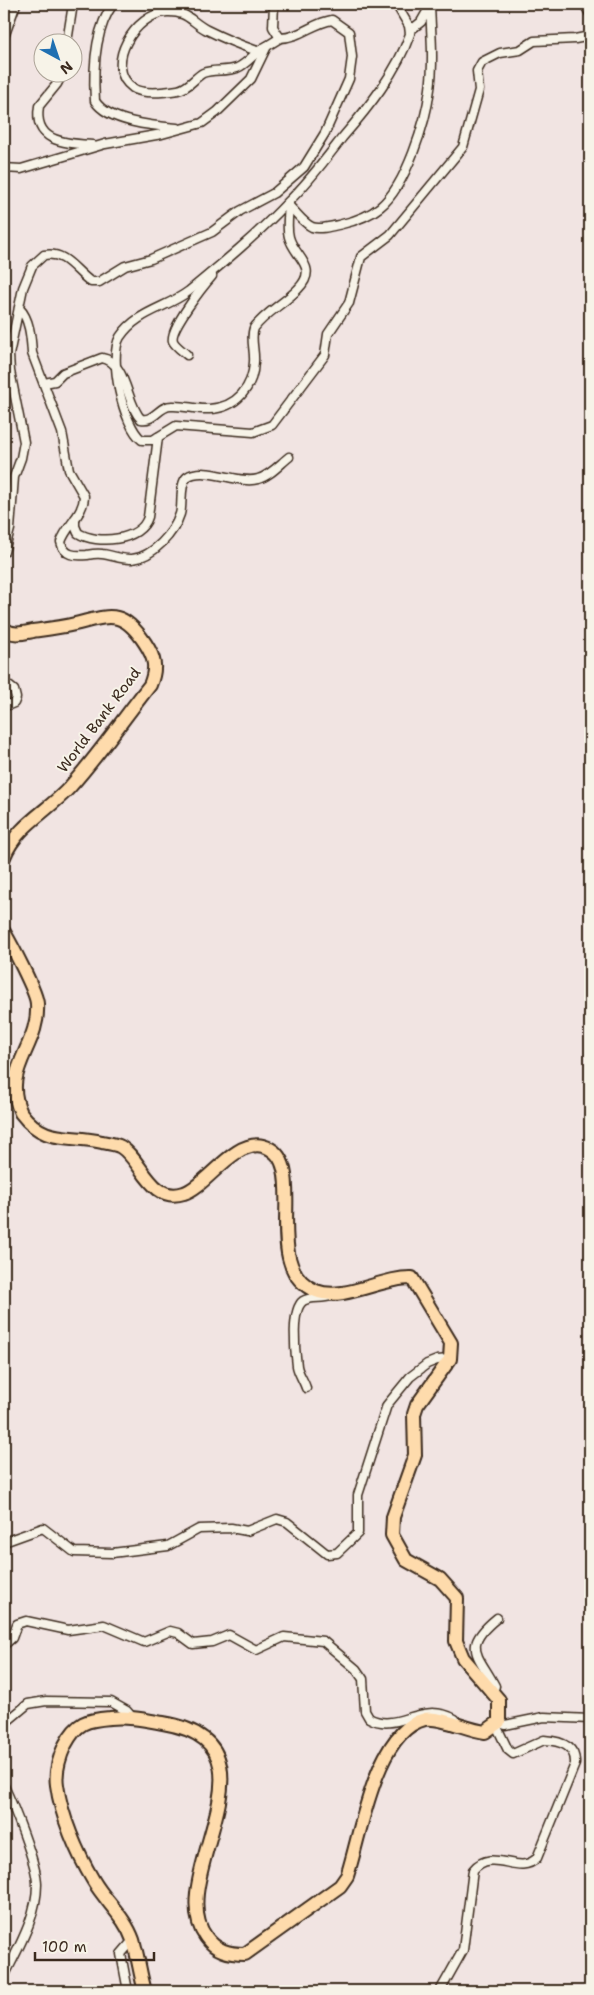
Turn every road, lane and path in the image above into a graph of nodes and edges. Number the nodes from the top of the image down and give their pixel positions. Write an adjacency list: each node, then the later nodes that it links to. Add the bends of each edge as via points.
1 (16, 4): 12 (street)
2 (73, 4): 10 (street)
3 (113, 4): 17 (street, via 103,19 100,32 95,101 100,109 113,116)
4 (274, 4): 13 (street, via 272,22)
5 (396, 4): 9 (street)
6 (430, 4): 9 (street, via 425,16); 20 (street, via 432,69 428,103 419,140 392,193 369,215 322,228 309,225)
7 (584, 4): 8 (street)
8 (590, 14)
9 (411, 30): 20 (street, via 374,101)
10 (69, 32)
11 (590, 36): 26 (street, via 534,41 520,50 482,62 477,71 479,90 463,147 390,235 363,254 349,303 328,334 325,355 272,425 253,432 176,426)
12 (4, 37)
13 (280, 38): 14 (street); 22 (street, via 289,38 332,20 348,32 352,42 350,79 325,133 304,167 274,193 232,216 212,232 151,259 125,266 99,282 91,282 73,264 57,255 44,255 28,274)
14 (268, 46): 15 (street); 17 (street, via 257,71 235,96 202,123)
15 (257, 51): 15 (street, via 237,68 205,72 185,88 177,90 140,91 127,81 122,69 126,43 134,28 146,18 168,12 188,15 206,30)
16 (58, 82): 18 (street, via 39,106 40,129 55,139)
17 (180, 128): 18 (street)
18 (105, 144): 19 (street, via 21,169)
19 (4, 168)
20 (289, 204): 21 (street); 24 (street, via 289,238 307,267 306,275 299,288 254,328 253,374 236,400 210,409 168,406 149,419 141,418)
21 (230, 256): 23 (street, via 198,292 173,335 173,340); 24 (street, via 185,293 131,324 119,338)
22 (19, 308): 25 (street, via 25,316 32,353); 29 (street, via 9,363 24,442 14,477 10,529)
23 (187, 355)
24 (115, 366): 25 (street, via 102,358 63,373 55,381); 26 (street, via 133,430 142,440)
25 (44, 383): 28 (street, via 62,432 69,470 84,496)
26 (158, 437): 28 (street, via 148,517 142,527 124,538 91,538 78,533)
27 (289, 457): 28 (street, via 260,479 202,474 189,476 184,482 180,513 174,528 157,546 135,559 99,553 71,556 65,552 61,542 65,530)
28 (75, 519)
29 (4, 552)
30 (4, 629): 33 (main road, World Bank Road, via 17,634 111,616 140,635 155,658 155,674 150,685 68,789 39,812 8,845)
31 (4, 682): 32 (street, via 16,695 14,703)
32 (4, 702)
33 (4, 857)
34 (4, 932): 35 (main road, via 37,1003 33,1029 9,1079 21,1114 44,1135 88,1139 121,1147 151,1184 171,1194 183,1194 196,1187 212,1170 248,1148 261,1146 273,1150 283,1163 286,1178 285,1206 291,1268 316,1291)
35 (336, 1293): 36 (main road, via 397,1277 412,1278 451,1343); 37 (street, via 325,1298 308,1299 297,1312 297,1368)
36 (450, 1359): 38 (street, via 437,1360 410,1377 387,1405 358,1495 358,1533 337,1553 327,1554 287,1522 276,1519 247,1531 199,1529 168,1546 112,1553 74,1552 43,1528); 41 (main road, via 414,1414 415,1455 393,1517 392,1535 406,1560 440,1579 457,1598 456,1641 468,1665)
37 (306, 1388)
38 (4, 1542)
39 (497, 1618): 41 (street, via 474,1643 480,1664 495,1686)
40 (4, 1645): 46 (street, via 12,1638 17,1624 26,1621 68,1630 104,1625 144,1642 170,1631 193,1644 212,1642 229,1635 254,1649 284,1636 319,1639 360,1674 365,1684 365,1711 369,1718 387,1723 420,1713 440,1713 454,1718)
41 (493, 1692): 45 (main road, via 500,1706)
42 (133, 1718): 44 (street, via 111,1702 46,1701 28,1704); 46 (main road, via 181,1726 197,1734 217,1755 220,1805 201,1870 196,1917 198,1927 212,1945 228,1954 245,1954 340,1886 347,1876 374,1781 392,1746 403,1733 426,1719); 48 (main road, via 84,1721 71,1734 62,1751 56,1784 66,1820 81,1855)
43 (590, 1719): 45 (street, via 544,1717)
44 (4, 1724)
45 (498, 1724): 46 (main road, via 485,1732); 52 (street, via 512,1754 548,1740 572,1748 576,1755 575,1764 537,1858 523,1866 494,1859 473,1870 463,1950)
46 (468, 1729)
47 (4, 1786): 49 (street, via 37,1882 30,1922)
48 (132, 1940): 50 (street, via 121,1954); 51 (main road)
49 (4, 1977)
50 (128, 1991)
51 (145, 1991)
52 (440, 1991)

